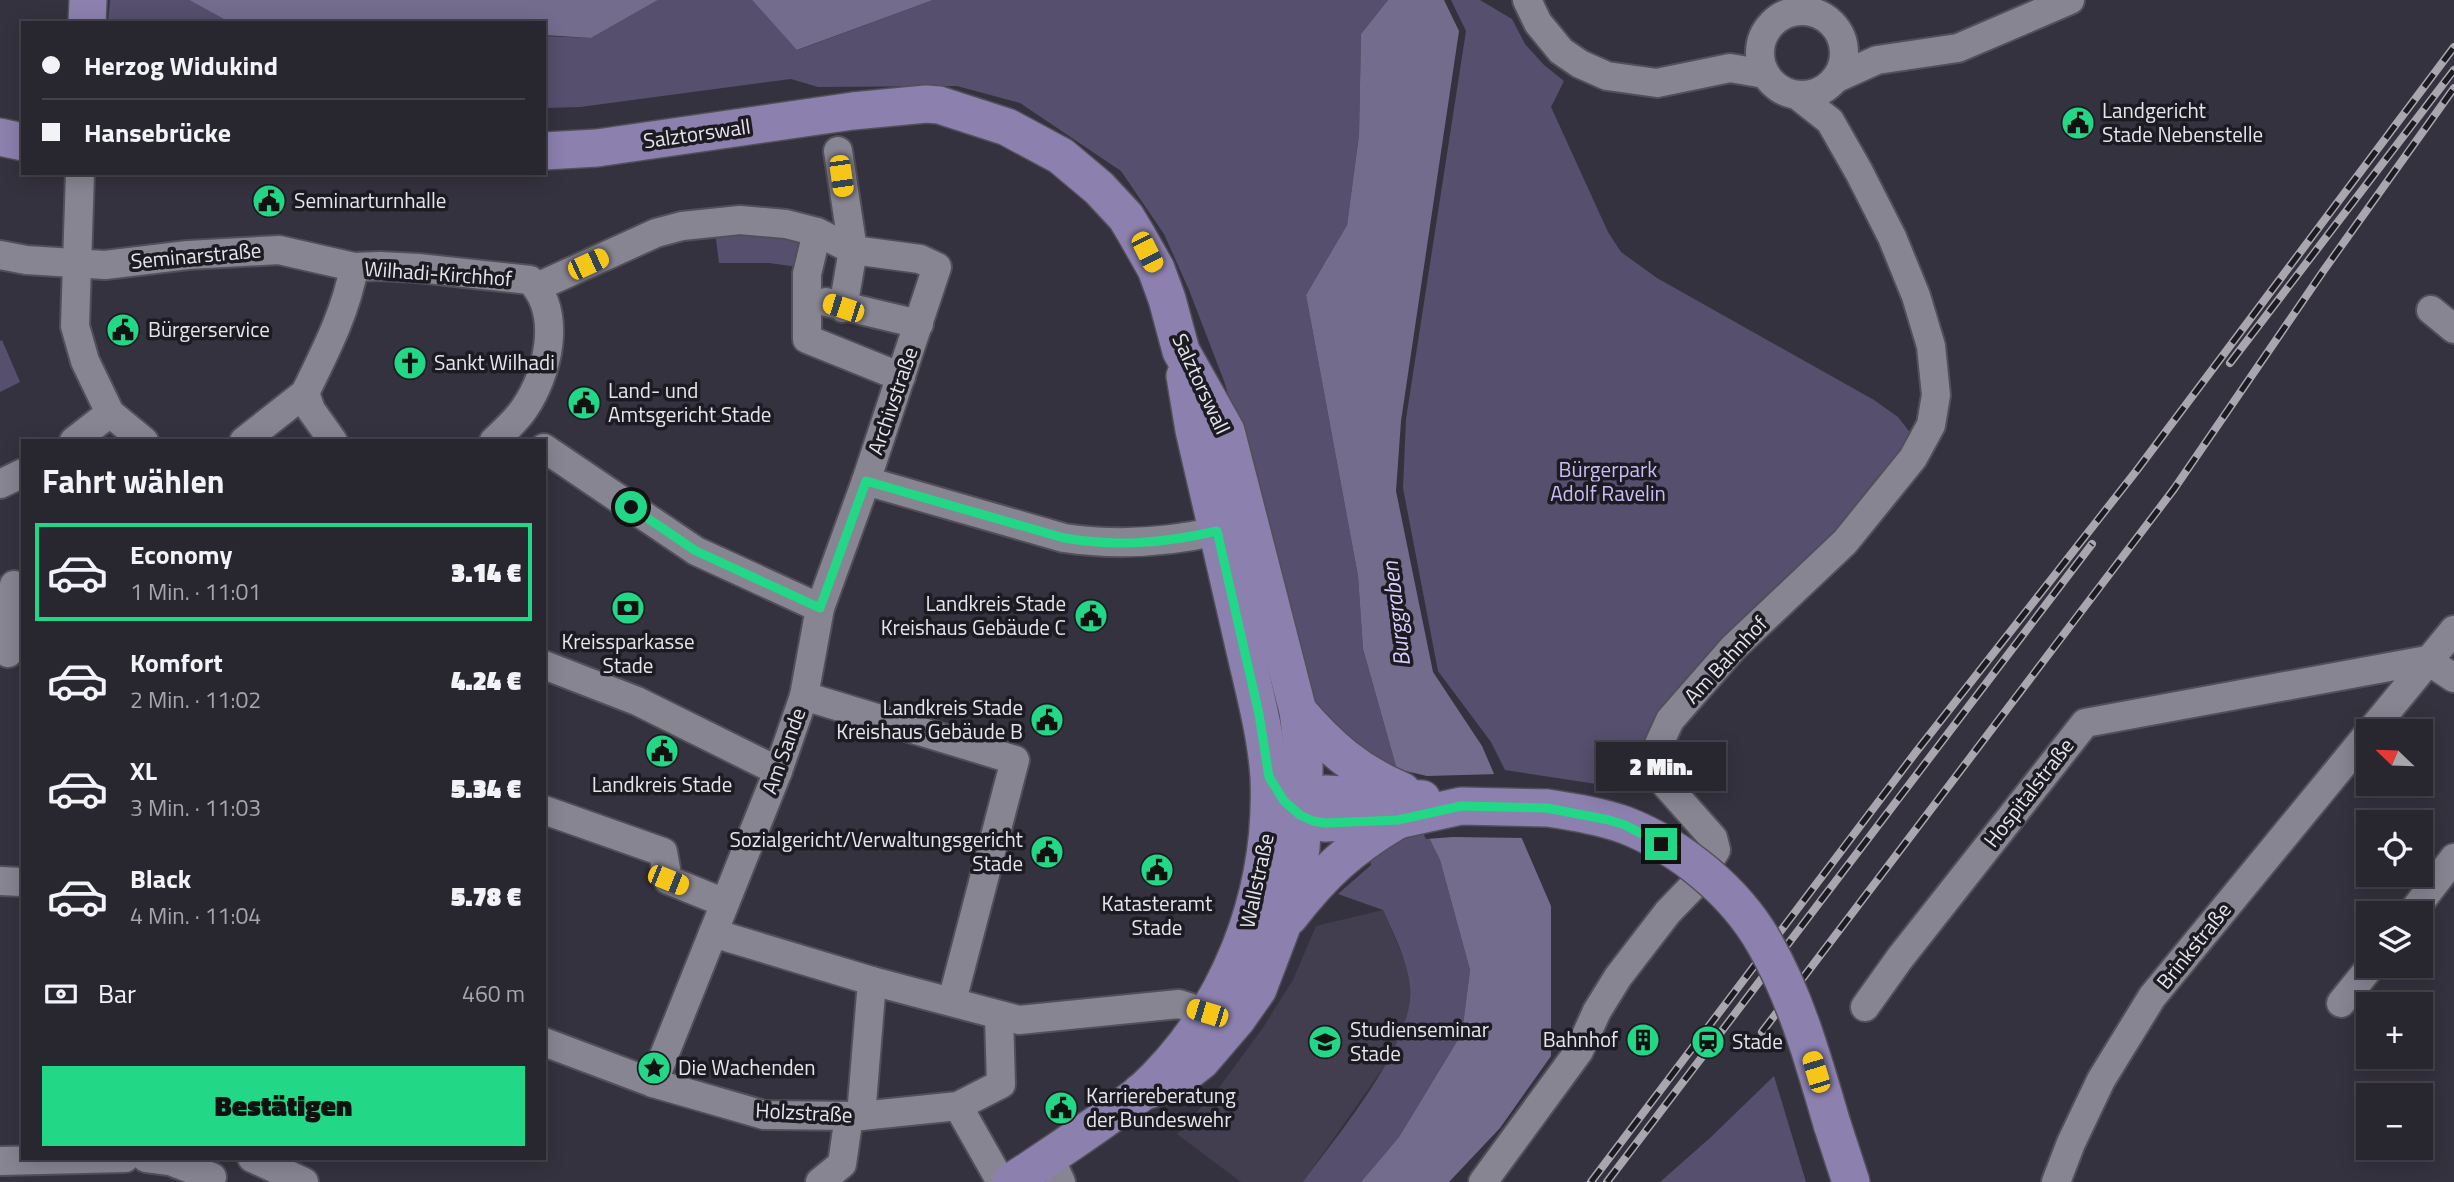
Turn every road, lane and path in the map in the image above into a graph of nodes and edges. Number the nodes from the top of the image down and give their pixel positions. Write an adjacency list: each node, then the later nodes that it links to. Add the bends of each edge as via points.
1 (88, 0): 5 (main road)
2 (1527, 0): 9 (street, via 1538,23 1561,51 1607,76 1657,83)
3 (2070, 0): 8 (street, via 1958,48)
4 (1802, 6): 6 (street); 7 (street, via 1829,21)
5 (87, 21)
6 (1770, 22): 9 (street); 10 (street, via 1761,62)
7 (1839, 33): 8 (street); 11 (street, via 1844,59)
8 (1877, 60): 11 (street)
9 (1730, 68): 10 (street)
10 (1765, 74): 12 (street, via 1784,91)
11 (1832, 83): 12 (street, via 1816,93); 13 (street, Am Bahnhof)
12 (1797, 95): 13 (street, Am Bahnhof)
13 (1830, 121): 87 (street, Am Bahnhof, via 1892,237 1916,296 1931,346 1936,395 1931,425 1913,458 1845,542 1733,648 1671,720 1659,744 1659,767 1667,786 1713,838 1716,850 1696,883 1618,976 1579,1051)
14 (0, 137): 15 (main road)
15 (21, 142)
16 (546, 151): 43 (main road, Salztorswall, via 926,104 981,117 1022,134 1079,169 1114,203 1156,269 1181,351 1226,431)
17 (838, 151): 20 (street)
18 (80, 175): 22 (street)
19 (817, 232): 20 (street); 24 (street, via 740,220 682,226 656,233); 25 (street)
20 (853, 250): 26 (street); 28 (street, Archivstraße, via 920,259 937,267)
21 (0, 255): 22 (street, Seminarstraße)
22 (77, 265): 23 (street, Seminarstraße, via 279,250); 32 (street, via 75,326 85,361)
23 (354, 267): 24 (street, Wilhadi-Kirchhof, via 380,265 530,280); 31 (street, Wilhadi-Kirchhof, via 341,316)
24 (537, 287): 33 (street, Wilhadi-Kirchhof, via 547,312 549,348 536,388)
25 (806, 296): 26 (street); 30 (street, via 807,340)
26 (843, 308): 28 (street)
27 (2431, 310): 29 (street)
28 (919, 324): 30 (street, Archivstraße)
29 (2454, 329)
30 (901, 376): 41 (street, Archivstraße)
31 (305, 393): 36 (street); 37 (street)
32 (110, 413): 34 (street); 35 (street)
33 (502, 433): 38 (street)
34 (77, 439)
35 (142, 439)
36 (247, 439)
37 (332, 439)
38 (526, 439)
39 (546, 449): 45 (street, via 696,551)
40 (21, 474): 42 (street)
41 (866, 481): 43 (street, via 1088,542 1177,540); 45 (street, Archivstraße)
42 (0, 484)
43 (1233, 528): 52 (main road, Salztorswall); 56 (main road, Wallstraße, via 1259,714)
44 (14, 585): 47 (street)
45 (820, 608): 51 (street, Archivstraße)
46 (2454, 631): 48 (street, Brinkstraße)
47 (10, 654)
48 (2427, 660): 50 (street); 53 (street, Brinkstraße); 69 (street, Hospitalstraße, via 2085,723)
49 (546, 665): 55 (street, via 637,701)
50 (2454, 678)
51 (804, 696): 55 (street, Am Sande); 67 (street, Am Sande, via 1015,760)
52 (1298, 711): 56 (main road, Wallstraße, via 1304,760); 57 (main road, via 1329,746)
53 (2380, 719)
54 (2356, 749): 89 (street, Brinkstraße, via 2152,997 2101,1080)
55 (778, 771): 62 (street, Am Sande)
56 (1287, 805): 59 (main road, via 1320,794); 63 (main road, Wallstraße, via 1297,871); 70 (main road, Wallstraße, via 1265,861 1253,917)
57 (1407, 809): 59 (main road); 59 (main road); 88 (main road, bridge, via 1534,807 1588,815 1625,825 1693,864 1737,906 1765,943 1794,1004)
58 (546, 811): 62 (street, via 663,852 668,880)
59 (1341, 825): 63 (main road, via 1308,892)
60 (2454, 858): 61 (street)
61 (2421, 901)
62 (724, 903): 64 (street, Am Sande)
63 (1282, 926): 74 (main road, Wallstraße, via 1258,989 1224,1035 1174,1082)
64 (713, 933): 66 (street); 73 (street, Am Sande)
65 (2361, 978): 68 (street)
66 (872, 981): 67 (street); 76 (street)
67 (952, 1001): 71 (street)
68 (2341, 1003)
69 (1865, 1007)
70 (1207, 1013): 71 (street, via 1179,1004 1019,1020); 74 (main road, Wallstraße)
71 (999, 1016): 75 (street, Holzstraße, via 1001,1084)
72 (546, 1043): 73 (street, Holzstraße)
73 (653, 1083): 76 (street, Holzstraße, via 764,1115)
74 (1141, 1092): 81 (main road, Wallstraße)
75 (957, 1106): 76 (street, Holzstraße); 85 (street)
76 (855, 1116): 84 (street, via 842,1164)
77 (42, 1160): 80 (street)
78 (162, 1160): 82 (street)
79 (256, 1160): 83 (street)
80 (0, 1161)
81 (1056, 1170): 86 (main road, Wallstraße)
82 (214, 1173)
83 (304, 1182)
84 (820, 1182)
85 (1001, 1182)
86 (1011, 1182)
87 (1483, 1182)
88 (1851, 1182)
89 (2056, 1182)

